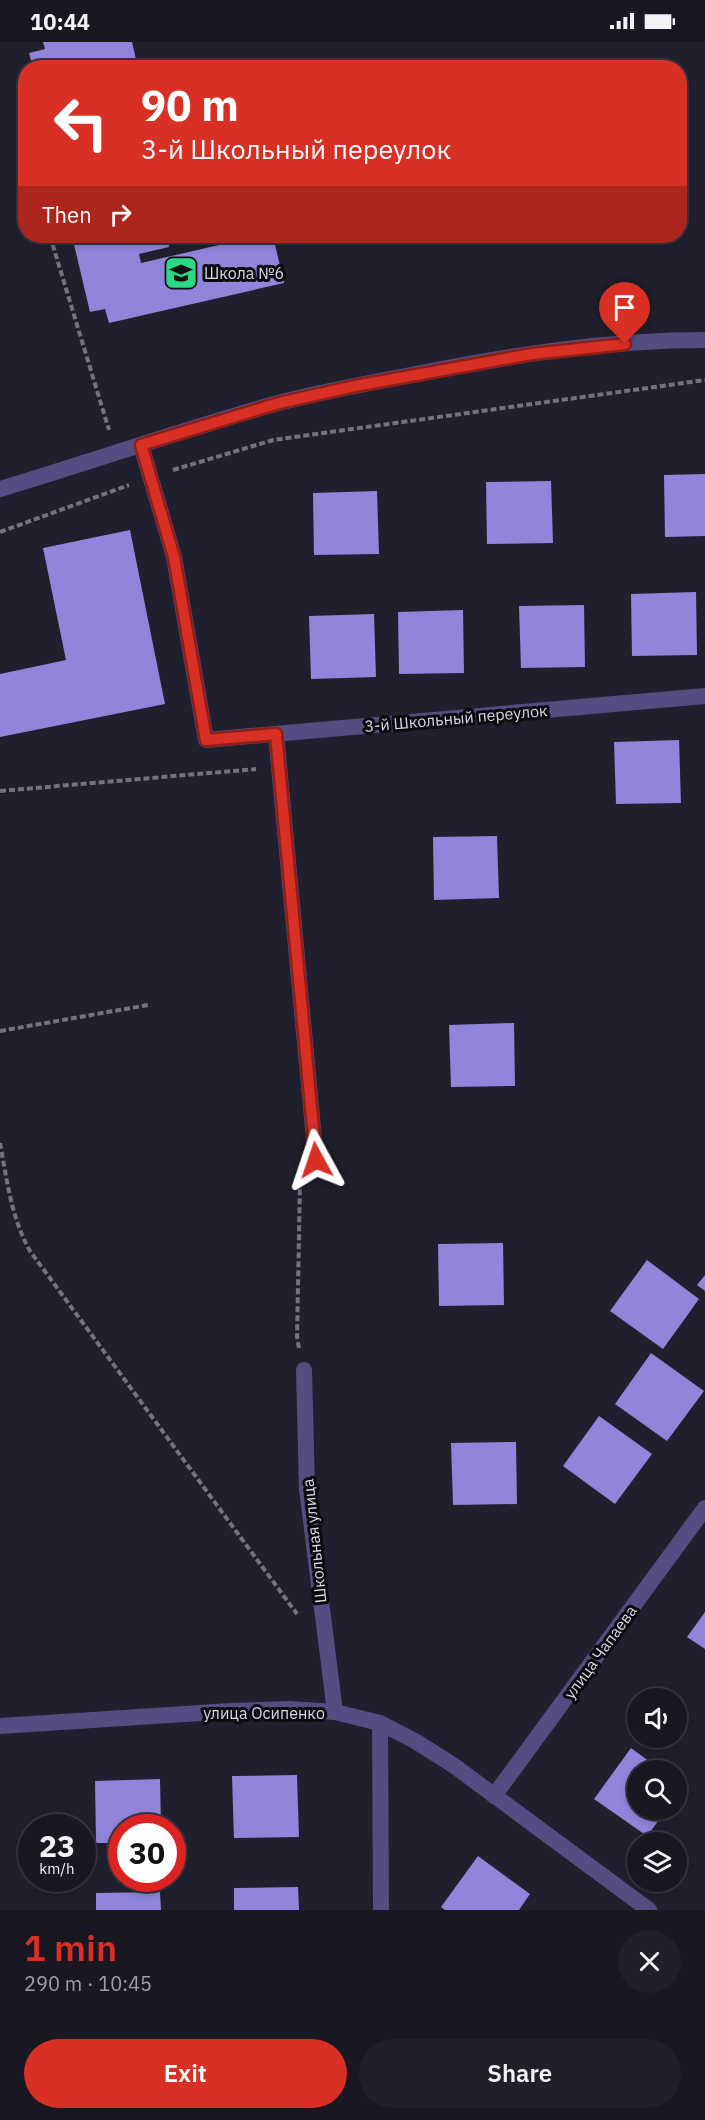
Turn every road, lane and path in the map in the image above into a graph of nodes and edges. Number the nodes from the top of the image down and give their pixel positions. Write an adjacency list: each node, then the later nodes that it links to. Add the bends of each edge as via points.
1 (52, 243): 5 (path)
2 (705, 340): 4 (street, via 607,345 435,370 279,403)
3 (705, 380): 6 (path, via 273,440)
4 (141, 445): 5 (street); 6 (street)
5 (115, 452): 7 (street)
6 (151, 476): 8 (path); 10 (street, 3-й Школьный переулок, via 174,557 206,740)
7 (0, 489)
8 (0, 532)
9 (705, 696): 10 (street, 3-й Школьный переулок)
10 (276, 734): 11 (street)
11 (279, 767): 12 (path); 16 (street)
12 (0, 791)
13 (148, 1005): 14 (path)
14 (0, 1031)
15 (0, 1143): 19 (path, via 12,1210 30,1251)
16 (316, 1160): 17 (path, via 300,1183 297,1337)
17 (304, 1370): 20 (street, Школьная улица, via 307,1489)
18 (705, 1508): 23 (street, улица Чапаева)
19 (299, 1616)
20 (335, 1712): 21 (street, улица Осипенко); 22 (street, улица Осипенко, via 231,1711)
21 (380, 1724): 23 (street, улица Осипенко, via 416,1741); 24 (street)
22 (0, 1726)
23 (494, 1796): 25 (street, улица Осипенко)
24 (381, 1910)
25 (649, 1910)

